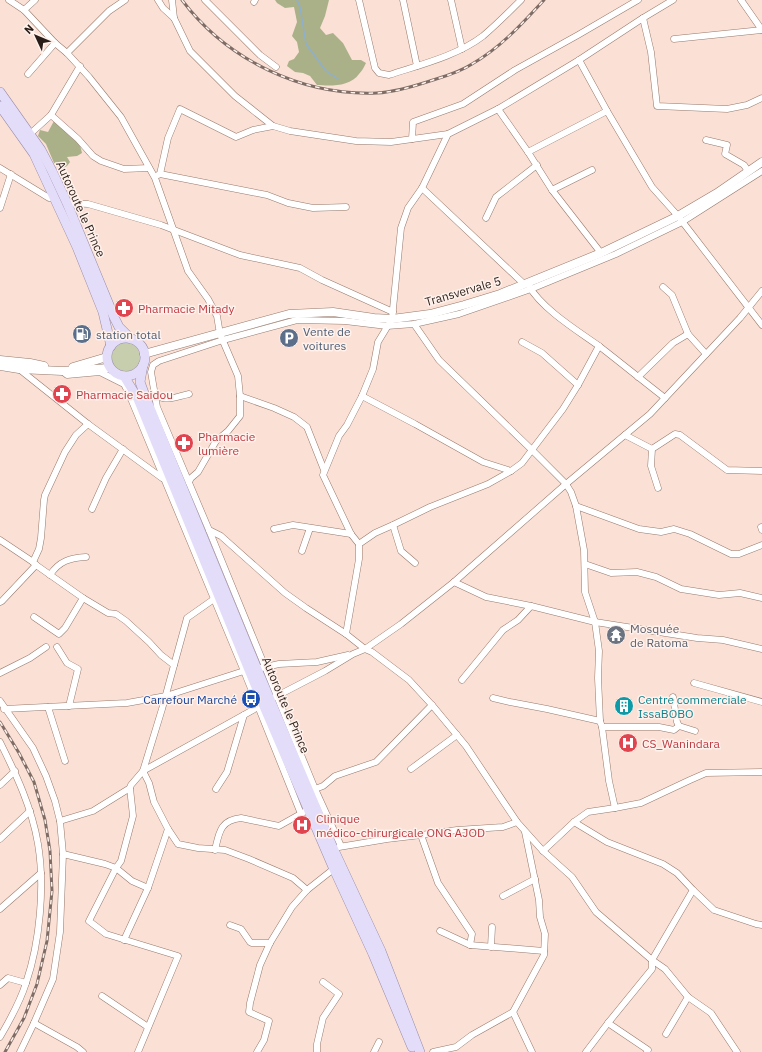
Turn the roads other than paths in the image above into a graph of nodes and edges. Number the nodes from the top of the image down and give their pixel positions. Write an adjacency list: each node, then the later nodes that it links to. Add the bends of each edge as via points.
1 (9, 0): 16 (street)
2 (35, 0): 16 (street)
3 (125, 0): 23 (street, via 109,11)
4 (158, 0): 17 (street)
5 (172, 0): 17 (street)
6 (206, 0): 26 (street, via 260,55)
7 (359, 0): 27 (street, via 375,68 380,73 388,74)
8 (403, 0): 27 (street)
9 (450, 0): 22 (street)
10 (512, 0): 15 (street)
11 (521, 0): 15 (street)
12 (638, 0): 38 (street, via 515,70 463,104 413,122)
13 (741, 0): 19 (street)
14 (670, 1): 18 (street)
15 (514, 7): 22 (street, via 482,36)
16 (24, 10): 21 (street)
17 (174, 18): 35 (street, via 190,51 235,96)
18 (643, 18): 24 (street); 30 (street, via 651,52 656,106 727,109 747,105)
19 (762, 30): 20 (street)
20 (674, 39)
21 (55, 44): 23 (street); 28 (street)
22 (462, 49): 27 (street)
23 (68, 53): 25 (street)
24 (579, 60): 32 (street); 33 (street)
25 (80, 66): 34 (street); 44 (street, via 121,117)
26 (276, 66)
27 (417, 66)
28 (28, 74)
29 (0, 92): 36 (main road, Autoroute le Prince)
30 (762, 98)
31 (0, 106): 52 (main road, Autoroute le Prince, via 34,154)
32 (498, 109): 37 (street); 40 (street)
33 (607, 111): 40 (street); 57 (street, via 652,187)
34 (51, 115): 36 (street); 44 (street, via 101,161 124,169)
35 (273, 126): 38 (street, via 356,141 391,142); 49 (street, via 236,137 180,108)
36 (30, 134): 53 (main road, Autoroute le Prince, via 41,150)
37 (448, 134): 38 (street); 50 (street)
38 (412, 139)
39 (706, 140): 47 (street, via 727,145 725,154 744,166)
40 (528, 152): 42 (street)
41 (762, 162): 47 (main road, Transvervale 5)
42 (537, 165): 51 (street); 56 (street, via 496,197)
43 (0, 168): 48 (street)
44 (149, 168): 49 (street)
45 (592, 170): 51 (street)
46 (762, 171): 57 (street)
47 (748, 172): 57 (main road, Transvervale 5)
48 (11, 174): 52 (street, via 49,198); 55 (street)
49 (157, 176): 54 (street, via 267,195 313,208); 58 (street)
50 (422, 188): 60 (street); 64 (street, via 408,208 401,228)
51 (552, 190): 59 (street)
52 (53, 197): 71 (main road, Autoroute le Prince, via 103,312)
53 (67, 203): 58 (street, via 88,204); 69 (main road, Autoroute le Prince, via 114,317 119,327)
54 (346, 207)
55 (0, 208)
56 (486, 218)
57 (680, 219): 59 (main road, Transvervale 5); 60 (street, via 616,254); 63 (street)
58 (173, 230): 64 (street, via 240,255 300,268); 68 (street, via 188,271 217,316)
59 (601, 253): 60 (main road, Transvervale 5)
60 (528, 285): 64 (main road, Transvervale 5, via 430,314); 65 (street, via 458,314); 72 (street, via 545,304)
61 (663, 287): 67 (street, via 672,295)
62 (762, 291): 63 (street)
63 (749, 307): 66 (street); 74 (street)
64 (390, 319): 65 (street); 68 (main road, Transvervale 5, via 334,312 289,314); 88 (street, via 378,342)
65 (414, 324): 95 (street, via 438,360)
66 (762, 325)
67 (688, 334): 74 (street); 83 (street, via 674,343)
68 (221, 337): 73 (main road, Transvervale 5); 86 (street, via 158,360 150,372); 87 (street, via 238,376)
69 (131, 339): 71 (main road, via 120,340); 73 (main road, via 140,345)
70 (522, 342): 84 (street, via 542,353)
71 (111, 346): 75 (main road)
72 (599, 346): 83 (street); 84 (street)
73 (144, 354): 77 (main road)
74 (706, 354): 89 (street)
75 (107, 357): 76 (main road, via 73,367 49,368); 79 (main road)
76 (0, 360)
77 (143, 365): 82 (main road, via 135,374); 96 (main road, Autoroute le Prince, via 140,382)
78 (0, 366): 80 (main road)
79 (110, 368): 81 (main road); 82 (main road)
80 (19, 369): 81 (main road); 91 (street)
81 (62, 371): 90 (street, via 67,375 100,372 124,384)
82 (124, 376): 90 (main road, Autoroute le Prince, via 138,399)
83 (638, 377): 89 (street)
84 (578, 385): 95 (street, via 563,410)
85 (189, 394): 86 (street, via 163,399)
86 (155, 395): 96 (street)
87 (240, 396): 97 (street, via 294,417 307,427); 101 (street, via 240,416 228,432 216,441 198,472)
88 (362, 396): 97 (street, via 339,436); 98 (street, via 483,462)
89 (665, 398): 92 (street)
90 (140, 413): 100 (street); 135 (main road, Autoroute le Prince)
91 (88, 424): 93 (street); 117 (street, via 76,435 65,452 45,495 41,538)
92 (625, 435): 94 (street); 102 (street)
93 (123, 448): 100 (street); 105 (street)
94 (652, 449): 99 (street, via 675,434 680,435 727,470); 103 (street, via 651,466)
95 (532, 450): 98 (street, via 522,463); 102 (street)
96 (173, 453): 101 (street); 109 (main road, Autoroute le Prince)
97 (324, 470): 110 (street, via 323,475)
98 (511, 470): 106 (street, via 488,484)
99 (762, 470)
100 (164, 479): 123 (street)
101 (189, 482): 109 (street)
102 (566, 484): 104 (street); 120 (street)
103 (658, 488)
104 (576, 506): 113 (street, via 640,529 661,532 674,529 731,554 739,554); 118 (street)
105 (92, 508)
106 (393, 525): 112 (street); 116 (street, via 401,551)
107 (310, 528): 108 (street, via 293,525); 110 (street); 114 (street)
108 (274, 529)
109 (205, 531): 128 (street, via 221,536 285,593); 135 (main road, Autoroute le Prince)
110 (351, 534): 112 (street)
111 (0, 540): 117 (street)
112 (358, 544): 128 (street, via 359,559)
113 (762, 545)
114 (302, 551)
115 (86, 557): 119 (street, via 69,559 55,568)
116 (415, 563)
117 (35, 564): 119 (street); 124 (street)
118 (585, 564): 122 (street, via 611,573 637,572 656,577 681,589); 127 (street, via 585,592)
119 (50, 575): 121 (street)
120 (454, 582): 125 (street, via 486,597); 131 (street)
121 (83, 598): 126 (street, via 59,634); 134 (street, via 126,621)
122 (762, 598)
123 (214, 599): 134 (street, via 187,618); 135 (street)
124 (0, 602)
125 (530, 606): 127 (street); 137 (street, via 518,620 503,630)
126 (34, 617)
127 (595, 622): 132 (street, via 723,640); 150 (street, via 599,651)
128 (346, 634): 131 (street)
129 (46, 647): 136 (street)
130 (57, 647): 146 (street, via 67,663 78,669)
131 (365, 649): 133 (street); 145 (street, via 409,680)
132 (762, 649)
133 (353, 654): 135 (street, via 317,662 280,664); 143 (street)
134 (174, 664): 139 (street)
135 (254, 669): 139 (street); 143 (main road, Autoroute le Prince); 143 (street)
136 (0, 673)
137 (462, 680)
138 (694, 683): 144 (street)
139 (166, 696): 146 (street, via 127,703); 158 (street)
140 (673, 696): 151 (street)
141 (492, 698): 150 (street, via 547,708)
142 (0, 701): 148 (street)
143 (267, 702): 149 (street); 163 (street); 166 (main road, Autoroute le Prince); 174 (main road, Autoroute le Prince)
144 (762, 702)
145 (432, 705): 153 (street); 163 (street, via 376,762 336,776)
146 (69, 706): 147 (street)
147 (48, 707): 148 (street); 155 (street)
148 (2, 709): 167 (street, via 33,748 53,794)
149 (244, 715): 158 (street); 162 (street, via 227,772)
150 (601, 724): 151 (street, via 674,730); 164 (street, via 608,781)
151 (679, 726): 152 (street)
152 (695, 731)
153 (457, 735): 156 (street); 168 (street)
154 (0, 742): 157 (street)
155 (65, 761)
156 (411, 769)
157 (15, 771): 160 (street); 165 (street)
158 (143, 771): 161 (street); 170 (street, via 154,802)
159 (762, 772): 164 (street, via 706,773 641,803)
160 (0, 785)
161 (130, 788): 167 (street, via 93,811); 179 (street, via 133,816 121,861)
162 (216, 789)
163 (315, 789): 174 (street)
164 (615, 808): 169 (street, via 588,812)
165 (30, 811): 173 (street); 180 (street, via 38,844)
166 (305, 812): 175 (street, via 278,826 235,818 221,828); 178 (main road, Autoroute le Prince)
167 (60, 821): 177 (street)
168 (516, 822): 171 (street); 172 (street, via 503,827)
169 (574, 822): 176 (street); 184 (street, via 607,842 664,864 677,872)
170 (168, 829): 175 (street, via 178,844); 182 (street)
171 (524, 832): 176 (street); 181 (street)
172 (421, 835): 174 (street); 193 (street, via 438,883 472,934)
173 (0, 839)
174 (337, 847): 216 (main road, Autoroute le Prince)
175 (215, 850): 183 (street, via 225,850 249,859 292,878)
176 (543, 851): 196 (street, via 572,877 596,912)
177 (63, 854): 179 (street); 204 (street, via 60,932 53,979)
178 (333, 867): 183 (street); 215 (main road, Autoroute le Prince)
179 (116, 868): 182 (street, via 132,881); 191 (street, via 89,921 106,934)
180 (41, 873): 186 (street); 198 (street, via 40,918)
181 (535, 879): 185 (street); 195 (street, via 544,934)
182 (148, 888): 191 (street)
183 (307, 890): 192 (street, via 292,906)
184 (693, 890): 188 (street, via 714,910); 196 (street)
185 (504, 896)
186 (0, 909)
187 (230, 925): 192 (street, via 241,929 252,943)
188 (762, 925)
189 (492, 927): 194 (street)
190 (440, 931): 193 (street)
191 (124, 940): 205 (street, via 178,956)
192 (270, 943): 212 (street, via 260,965 250,1003 249,1012 269,1021 264,1040)
193 (470, 945): 194 (street)
194 (491, 947): 195 (street)
195 (544, 951): 202 (street)
196 (652, 960): 201 (street, via 665,970); 203 (street, via 652,969)
197 (323, 982): 213 (street, via 339,994 323,1018)
198 (26, 983): 199 (street, via 8,978); 207 (street)
199 (0, 985)
200 (102, 996): 205 (street)
201 (688, 997): 206 (street); 221 (street, via 711,1013)
202 (513, 1012): 217 (street, via 456,1046); 218 (street)
203 (608, 1022): 219 (street); 220 (street, via 648,1050)
204 (34, 1023): 209 (street); 210 (street, via 77,1046)
205 (148, 1027): 211 (street)
206 (666, 1034)
207 (0, 1038)
208 (379, 1042): 214 (street)
209 (20, 1052)
210 (83, 1052)
211 (138, 1052)
212 (257, 1052)
213 (317, 1052)
214 (374, 1052)
215 (414, 1052)
216 (420, 1052)
217 (433, 1052)
218 (532, 1052)
219 (586, 1052)
220 (647, 1052)
221 (736, 1052)

